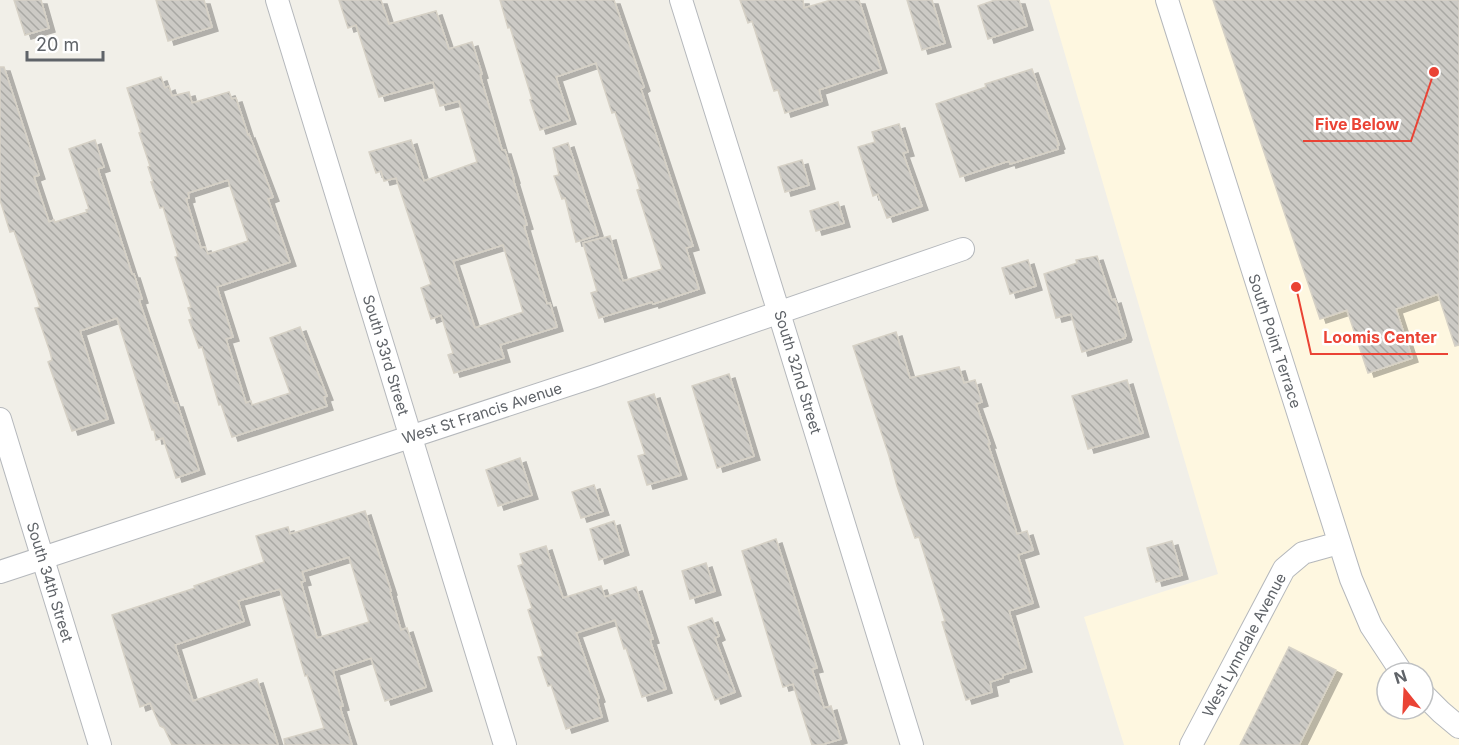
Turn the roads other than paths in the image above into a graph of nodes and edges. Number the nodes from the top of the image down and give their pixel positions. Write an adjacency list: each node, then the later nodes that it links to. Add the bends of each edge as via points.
1 (276, 0): 7 (street, South 33rd Street)
2 (681, 0): 5 (street, South 32nd Street)
3 (1167, 0): 8 (street, South Point Terrace)
4 (963, 249): 5 (street, West St Francis Avenue)
5 (779, 313): 7 (street, West St Francis Avenue); 16 (street, South 32nd Street)
6 (0, 419): 9 (street, South 34th Street)
7 (411, 437): 9 (street, West St Francis Avenue); 15 (street, South 33rd Street)
8 (1339, 543): 11 (street, South Point Terrace, via 1371,626); 17 (street, West Lynndale Avenue, via 1303,553 1284,568)
9 (43, 558): 10 (street, West St Francis Avenue); 14 (street, South 34th Street)
10 (0, 573)
11 (1394, 661)
12 (1435, 706): 13 (street)
13 (1459, 727)
14 (100, 745)
15 (505, 745)
16 (912, 745)
17 (1191, 745)

